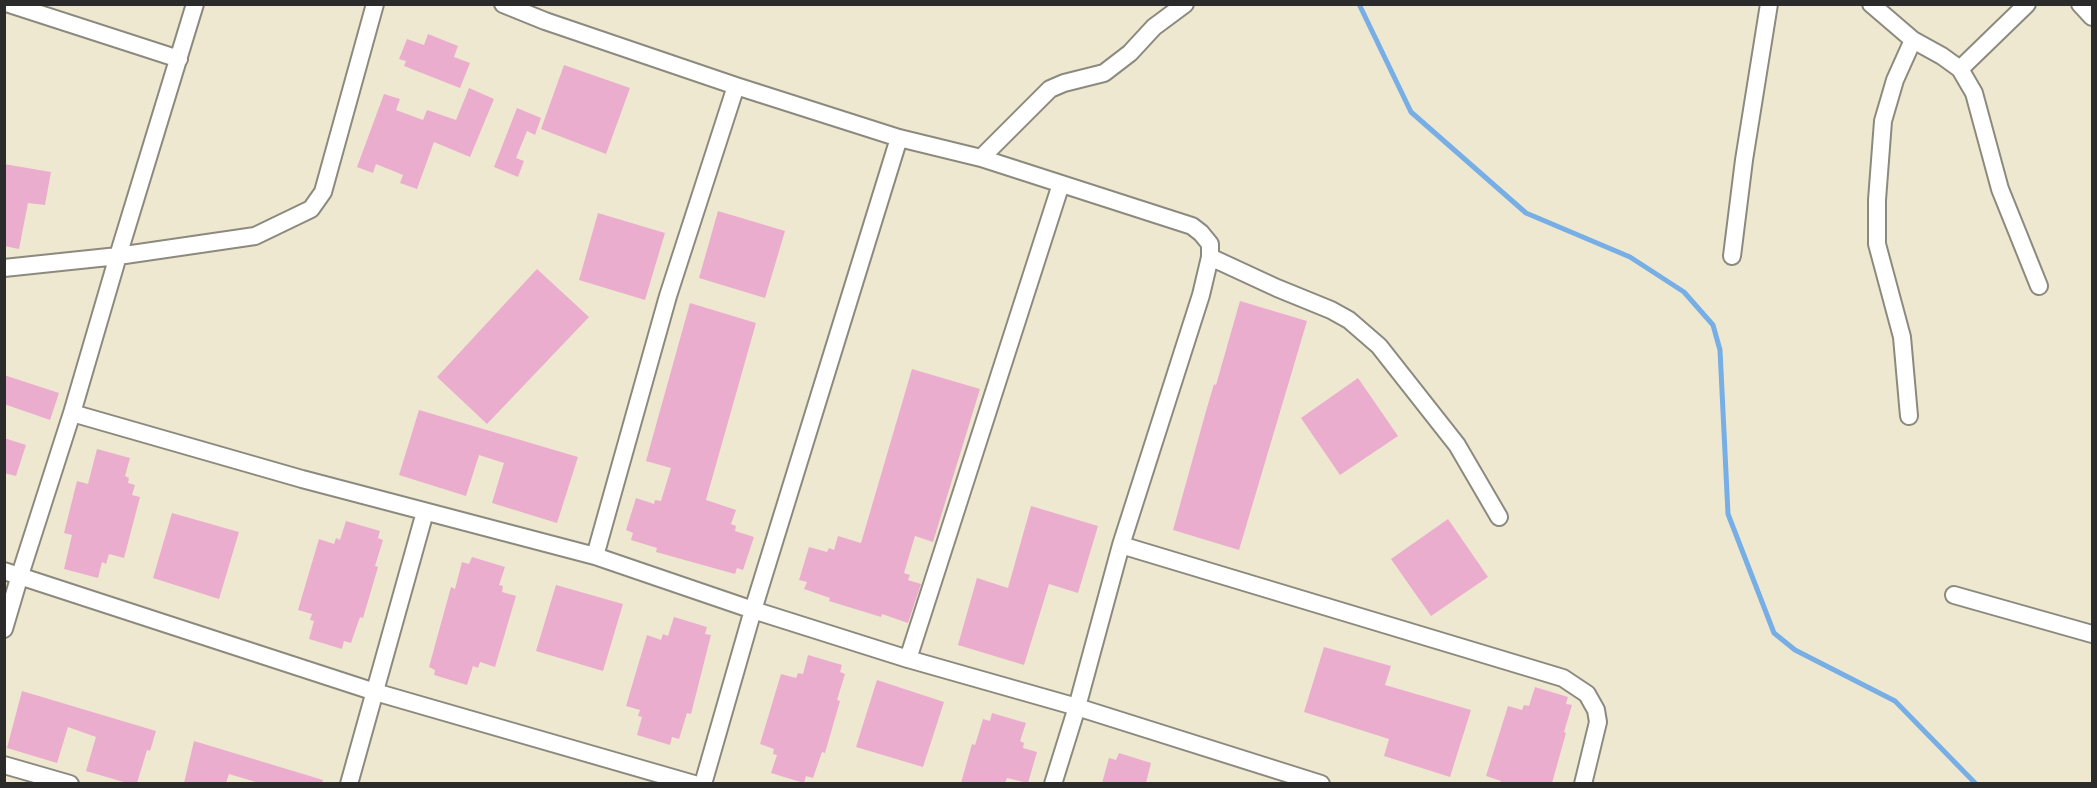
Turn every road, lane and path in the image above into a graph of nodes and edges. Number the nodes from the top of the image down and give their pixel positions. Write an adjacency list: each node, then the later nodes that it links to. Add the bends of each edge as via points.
1 (9, 4): 12 (street)
2 (195, 4): 12 (street)
3 (375, 4): 18 (street, via 323,192 311,209 255,236)
4 (503, 4): 14 (street)
5 (1185, 4): 16 (street, via 1104,73 1050,89)
6 (1769, 4): 19 (street)
7 (1871, 4): 11 (street)
8 (2027, 4): 13 (street)
9 (2080, 4): 10 (street)
10 (2092, 16)
11 (1913, 40): 13 (street); 24 (street, via 1883,121 1877,200 1877,244 1902,337)
12 (178, 59): 18 (street)
13 (1960, 69): 22 (street, via 1974,93 2000,189)
14 (736, 86): 15 (street); 28 (street, via 668,296)
15 (899, 138): 16 (street); 31 (street)
16 (981, 158): 17 (street)
17 (1061, 184): 20 (street, via 1192,226 1210,244); 34 (street)
18 (118, 256): 21 (street); 23 (street)
19 (1732, 256)
20 (1210, 257): 26 (street, via 1348,320 1379,346 1457,445); 27 (street)
21 (4, 268)
22 (2039, 286)
23 (72, 413): 25 (street); 29 (street)
24 (1909, 416)
25 (425, 512): 28 (street); 35 (street)
26 (1499, 517)
27 (1121, 545): 36 (street); 44 (street, via 1563,678 1587,694 1596,710 1598,722)
28 (595, 556): 31 (street)
29 (12, 573): 32 (street); 35 (street)
30 (1954, 595): 33 (street)
31 (753, 610): 34 (street); 41 (street)
32 (4, 629)
33 (2092, 634)
34 (909, 659): 36 (street)
35 (375, 692): 39 (street); 40 (street)
36 (1077, 707): 42 (street); 43 (street)
37 (4, 765): 38 (street)
38 (63, 783)
39 (349, 783)
40 (694, 783)
41 (703, 783)
42 (1053, 783)
43 (1321, 783)
44 (1584, 783)

